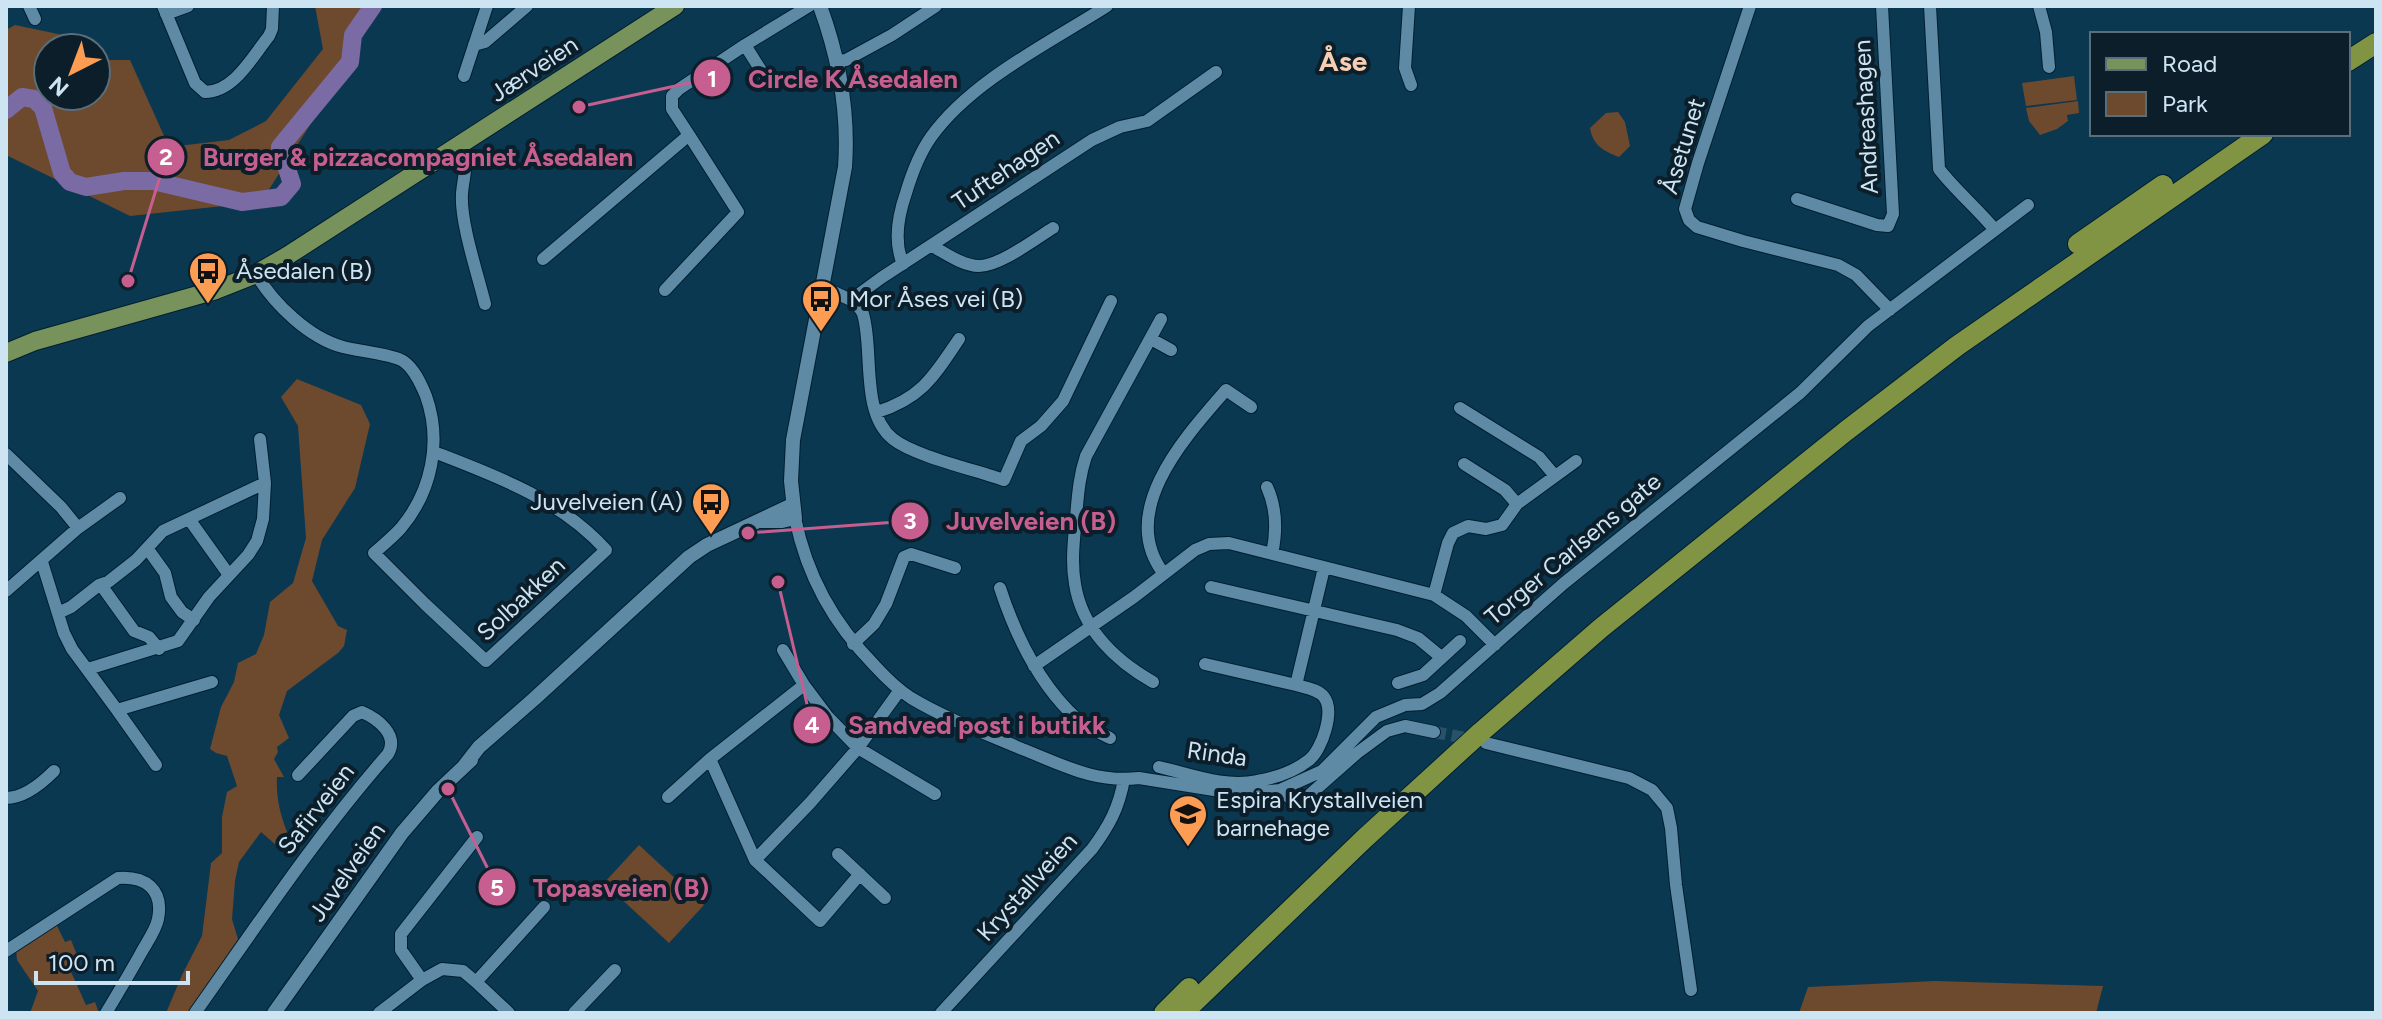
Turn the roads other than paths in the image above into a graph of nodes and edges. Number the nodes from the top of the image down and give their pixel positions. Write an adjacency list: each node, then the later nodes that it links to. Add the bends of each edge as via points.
1 (29, 6): 17 (street)
2 (188, 6): 16 (street)
3 (273, 6): 16 (street, via 269,36 231,83 215,92 205,92 195,83)
4 (487, 6): 19 (street)
5 (527, 6): 19 (street, via 485,42)
6 (675, 6): 33 (main road, Jærveien)
7 (809, 6): 20 (street)
8 (820, 6): 23 (street)
9 (936, 6): 23 (street)
10 (1107, 6): 40 (street, via 985,83 929,139 903,200 896,240)
11 (1409, 6): 29 (street, via 1405,68)
12 (1750, 6): 48 (street, Åsetunet, via 1698,163 1685,209 1689,220 1743,241 1838,265 1863,281)
13 (1882, 6): 34 (street, Andreashagen, via 1891,222 1877,225)
14 (1930, 6): 37 (street, via 1939,169)
15 (2039, 6): 24 (street)
16 (165, 10)
17 (35, 19)
18 (2376, 43): 22 (highway)
19 (474, 45): 26 (street)
20 (745, 45): 28 (street); 30 (street, via 672,96 672,109)
21 (2376, 59): 27 (highway)
22 (2350, 60)
23 (838, 61): 42 (street, via 847,143)
24 (2049, 67)
25 (1216, 72): 38 (street, Tuftehagen, via 1147,121 1092,140)
26 (464, 76)
27 (2350, 76)
28 (767, 80)
29 (1411, 85)
30 (689, 135): 39 (street); 44 (street, via 738,212)
31 (2237, 136): 137 (highway, via 1951,334 1606,607 1355,829)
32 (2260, 136): 138 (highway, via 1957,346 1601,628 1365,838)
33 (460, 146): 41 (main road, Jærveien); 47 (street, via 466,155 463,214)
34 (1797, 199)
35 (2028, 205): 37 (street, Torger Carlsens gate)
36 (1053, 228): 38 (street, via 1018,250 977,266)
37 (1995, 230): 48 (street, Torger Carlsens gate)
38 (932, 246): 40 (street, Tuftehagen)
39 (543, 259)
40 (903, 264): 45 (street, Tuftehagen)
41 (256, 274): 43 (main road, Jærveien); 61 (street, Solbakken, via 315,335 402,360 418,379 431,410)
42 (823, 287): 45 (street); 70 (street, via 793,440)
43 (216, 290): 52 (main road, Jærveien, via 97,313); 54 (main road, Jærveien)
44 (665, 290)
45 (851, 300): 59 (street, via 863,314)
46 (1111, 301): 59 (street, via 1063,401 1021,441 1004,480 899,443 887,434)
47 (485, 304)
48 (1890, 310): 91 (street, Torger Carlsens gate, via 1800,393)
49 (1161, 319): 51 (street)
50 (959, 339): 59 (street, via 925,386 897,406)
51 (1151, 339): 53 (street); 88 (street, via 1080,474 1075,585)
52 (6, 344)
53 (1171, 350)
54 (6, 353)
55 (1215, 379): 56 (street)
56 (1226, 390): 57 (street); 78 (street, via 1176,452 1147,512 1149,550)
57 (1251, 407)
58 (1460, 408): 65 (street, via 1539,457)
59 (877, 412)
60 (260, 439): 66 (street)
61 (434, 452): 61 (street, Solbakken, via 541,498 606,550 486,661 374,553 402,527 426,488)
62 (6, 454): 72 (street)
63 (1576, 461): 65 (street)
64 (1464, 464): 69 (street)
65 (1555, 476): 69 (street)
66 (265, 483): 71 (street); 79 (street, via 257,541)
67 (1267, 487): 74 (street, via 1275,511)
68 (120, 498): 72 (street)
69 (1517, 504): 84 (street, via 1498,527 1468,526 1453,533)
70 (794, 512): 90 (street, via 810,573); 132 (street, Juvelveien, via 759,521 689,557 479,747 402,833)
71 (189, 519): 73 (street, via 163,531); 79 (street)
72 (78, 528): 75 (street)
73 (147, 548): 80 (street); 87 (street, via 165,573 174,600)
74 (1272, 554): 77 (street); 78 (street, via 1229,543 1209,544)
75 (42, 562): 83 (street); 86 (street)
76 (955, 568): 90 (street, via 911,554 904,557 886,604)
77 (1324, 568): 84 (street); 85 (street)
78 (1164, 574): 88 (street)
79 (229, 575): 87 (street)
80 (101, 585): 86 (street); 92 (street, via 134,631)
81 (1211, 587): 85 (street)
82 (1000, 588): 96 (street)
83 (6, 591)
84 (1434, 595): 91 (street, via 1466,616)
85 (1314, 612): 94 (street, via 1408,634); 102 (street)
86 (58, 613): 97 (street, via 68,641)
87 (194, 620): 92 (street, via 178,641)
88 (1092, 626): 96 (street); 99 (street, via 1113,655)
89 (1460, 641): 94 (street)
90 (853, 644): 103 (street)
91 (1495, 645): 115 (street, Torger Carlsens gate, via 1440,693 1376,717 1322,771)
92 (159, 649): 97 (street)
93 (783, 650): 101 (street)
94 (1441, 657): 100 (street, via 1423,675)
95 (1205, 664): 102 (street, Rinda)
96 (1034, 666): 106 (street, via 1080,721)
97 (88, 669): 104 (street)
98 (212, 682): 104 (street)
99 (1153, 682)
100 (1398, 683)
101 (804, 685): 108 (street); 109 (street)
102 (1296, 685): 111 (street, Rinda, via 1318,691 1328,706 1321,746 1294,770 1233,783)
103 (900, 690): 108 (street); 114 (street, via 948,718 1089,776)
104 (117, 710): 110 (street)
105 (1434, 732): 115 (street, via 1405,726 1387,731 1306,798 1292,800)
106 (1110, 738)
107 (1486, 743): 129 (street, via 1629,778 1652,790 1667,808)
108 (858, 748): 116 (street); 121 (street)
109 (710, 759): 117 (street); 121 (street)
110 (156, 765)
111 (1159, 767)
112 (54, 771): 118 (street, via 40,785)
113 (298, 775): 131 (street, Safirveien, via 362,712 392,737 388,754 315,844)
114 (1124, 779): 115 (street, Torger Carlsens gate, via 1239,794); 136 (street, Krystallveien, via 1115,814 1092,849)
115 (1280, 790)
116 (935, 794)
117 (668, 797)
118 (6, 798)
119 (477, 837): 127 (street, via 401,934 401,950)
120 (838, 854): 122 (street)
121 (755, 860): 122 (street, via 820,921)
122 (860, 874): 123 (street)
123 (885, 898)
124 (544, 907): 128 (street)
125 (6, 951): 130 (street, via 118,878 134,877 149,884 156,891 158,919)
126 (615, 970): 135 (street)
127 (422, 980): 128 (street, via 442,969 463,971); 133 (street)
128 (476, 982): 134 (street)
129 (1691, 990)
130 (106, 1013)
131 (195, 1013)
132 (274, 1013)
133 (379, 1013)
134 (509, 1013)
135 (574, 1013)
136 (941, 1013)
137 (1164, 1013)
138 (1183, 1013)

